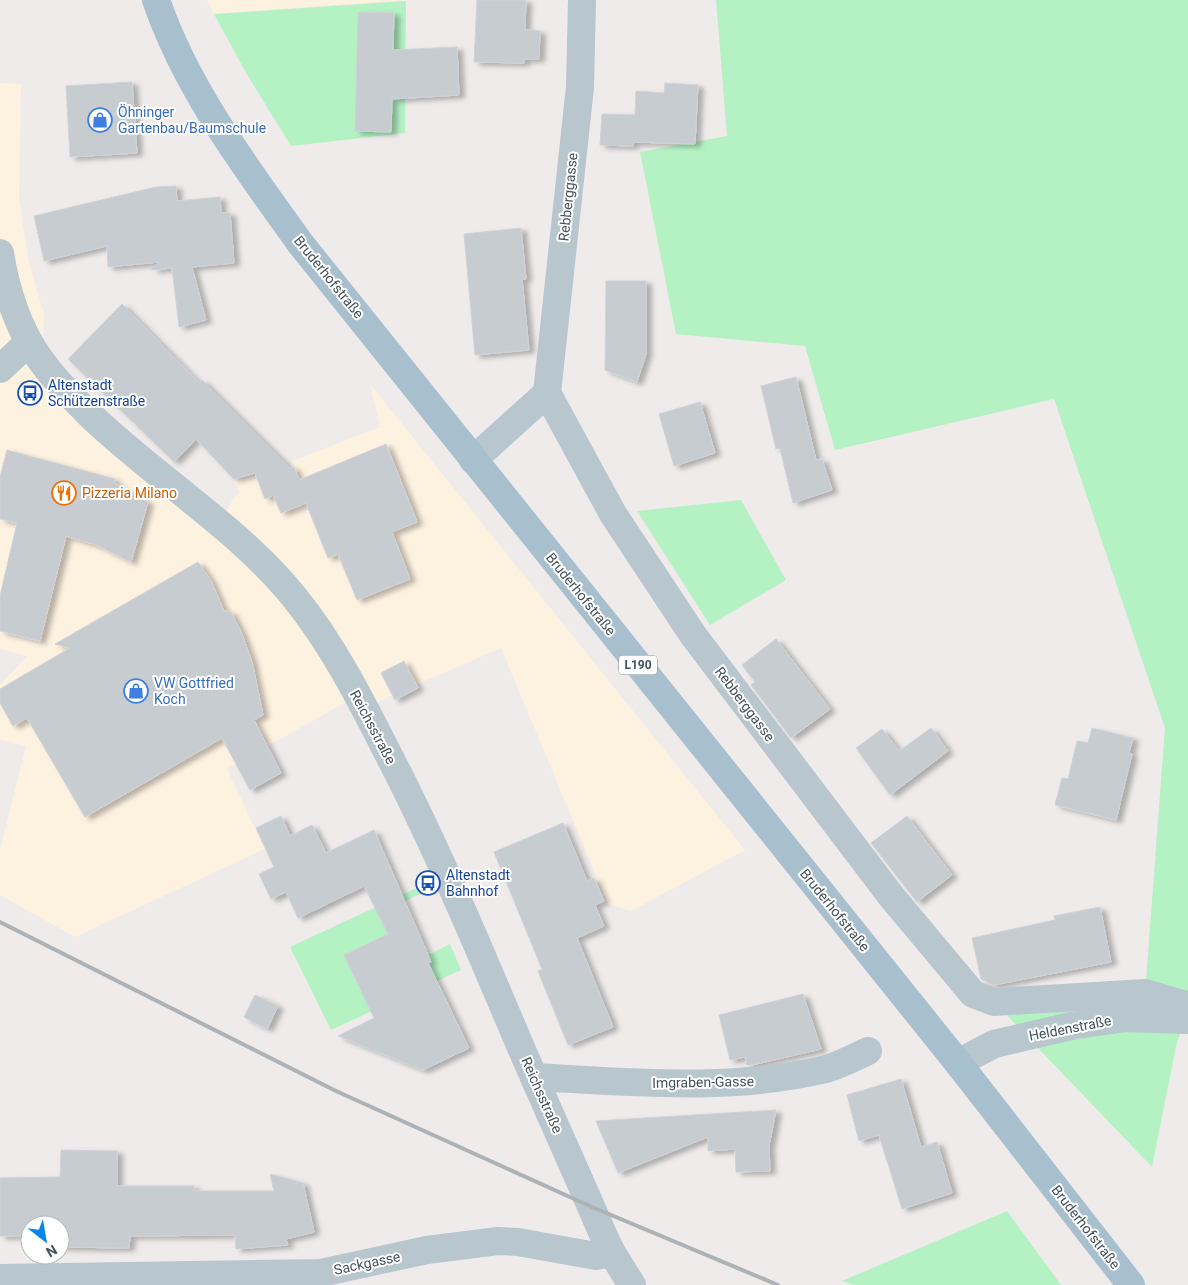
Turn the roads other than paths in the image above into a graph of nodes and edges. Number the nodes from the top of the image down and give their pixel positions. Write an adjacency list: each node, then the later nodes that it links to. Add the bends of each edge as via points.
1 (156, 0): 7 (main road, Bruderhofstraße / L190, via 166,30 204,105 243,163 300,242)
2 (582, 0): 6 (street, Rebberggasse, via 580,87)
3 (0, 253): 4 (street, Reichsstraße, via 8,293)
4 (29, 342): 5 (street); 13 (street, Reichsstraße, via 69,395 261,561 295,597 364,708 409,796 456,893)
5 (0, 369)
6 (548, 393): 7 (street); 8 (street, Rebberggasse, via 613,514 693,635 891,896)
7 (473, 460): 12 (main road, Bruderhofstraße / L190)
8 (973, 994): 9 (street, Heldenstraße, via 994,1002 1145,993 1186,1005)
9 (1188, 1010)
10 (1188, 1020): 12 (street, Heldenstraße, via 1125,1018 1071,1026 994,1044)
11 (868, 1051): 13 (street, Imgraben-Gasse, via 828,1068 760,1080 665,1084)
12 (958, 1063): 18 (main road, Bruderhofstraße / L190)
13 (534, 1077): 14 (street, Reichsstraße)
14 (612, 1253): 16 (street, Sackgasse, via 596,1256 498,1241 427,1250); 17 (street, Reichsstraße)
15 (0, 1278): 16 (street, Sackgasse)
16 (322, 1279)
17 (632, 1285)
18 (1131, 1285)

